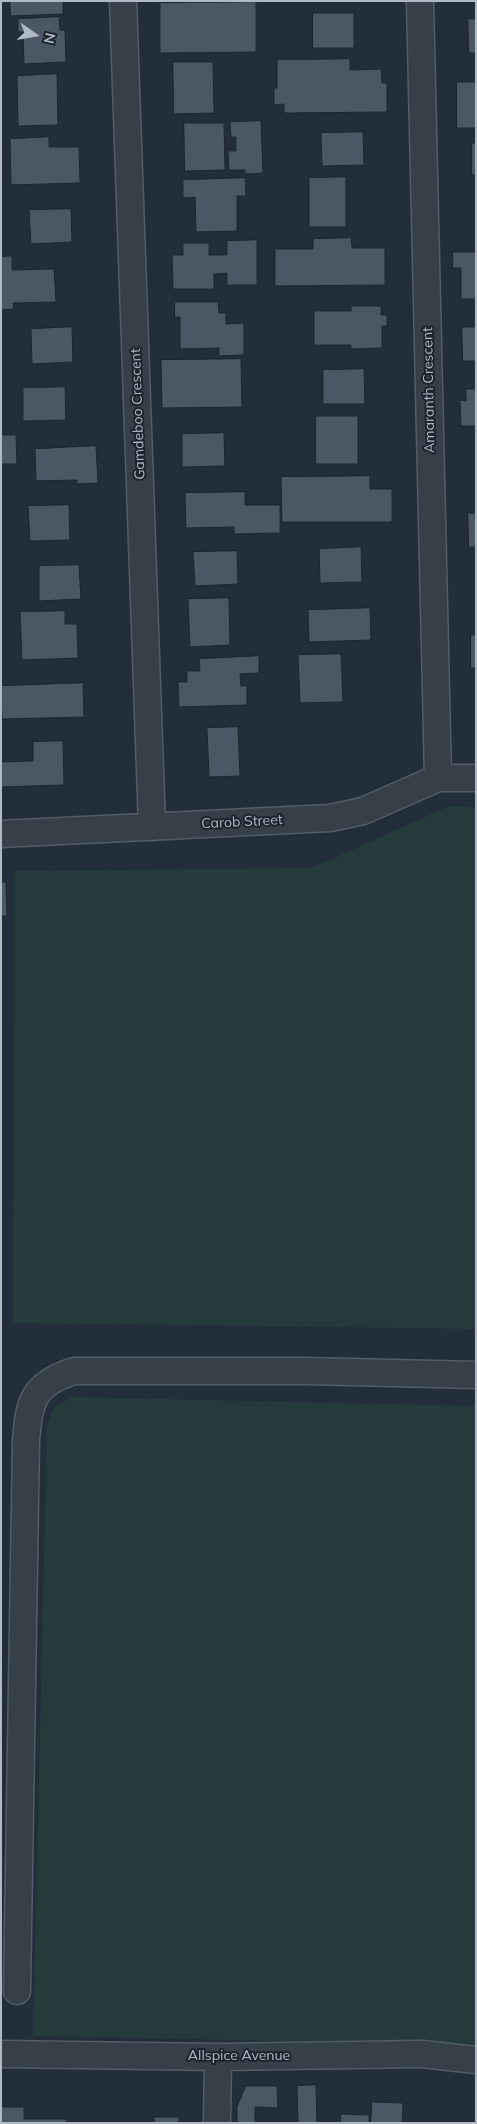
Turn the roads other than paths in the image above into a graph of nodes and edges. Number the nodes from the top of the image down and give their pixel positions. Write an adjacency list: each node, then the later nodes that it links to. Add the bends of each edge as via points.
1 (123, 1): 5 (street, Gamdeboo Crescent)
2 (420, 1): 3 (street, Amaranth Crescent)
3 (438, 778): 4 (street, Carob Street); 5 (street, Carob Street, via 363,811 330,818)
4 (476, 778)
5 (152, 827): 6 (street, Carob Street)
6 (1, 834)
7 (476, 1375): 8 (street, via 74,1371 56,1377 38,1389 31,1404 26,1441)
8 (17, 1990)
9 (1, 2054): 10 (street, Allspice Avenue)
10 (218, 2057): 11 (street, Allspice Avenue, via 422,2054); 12 (street)
11 (476, 2060)
12 (217, 2123)

